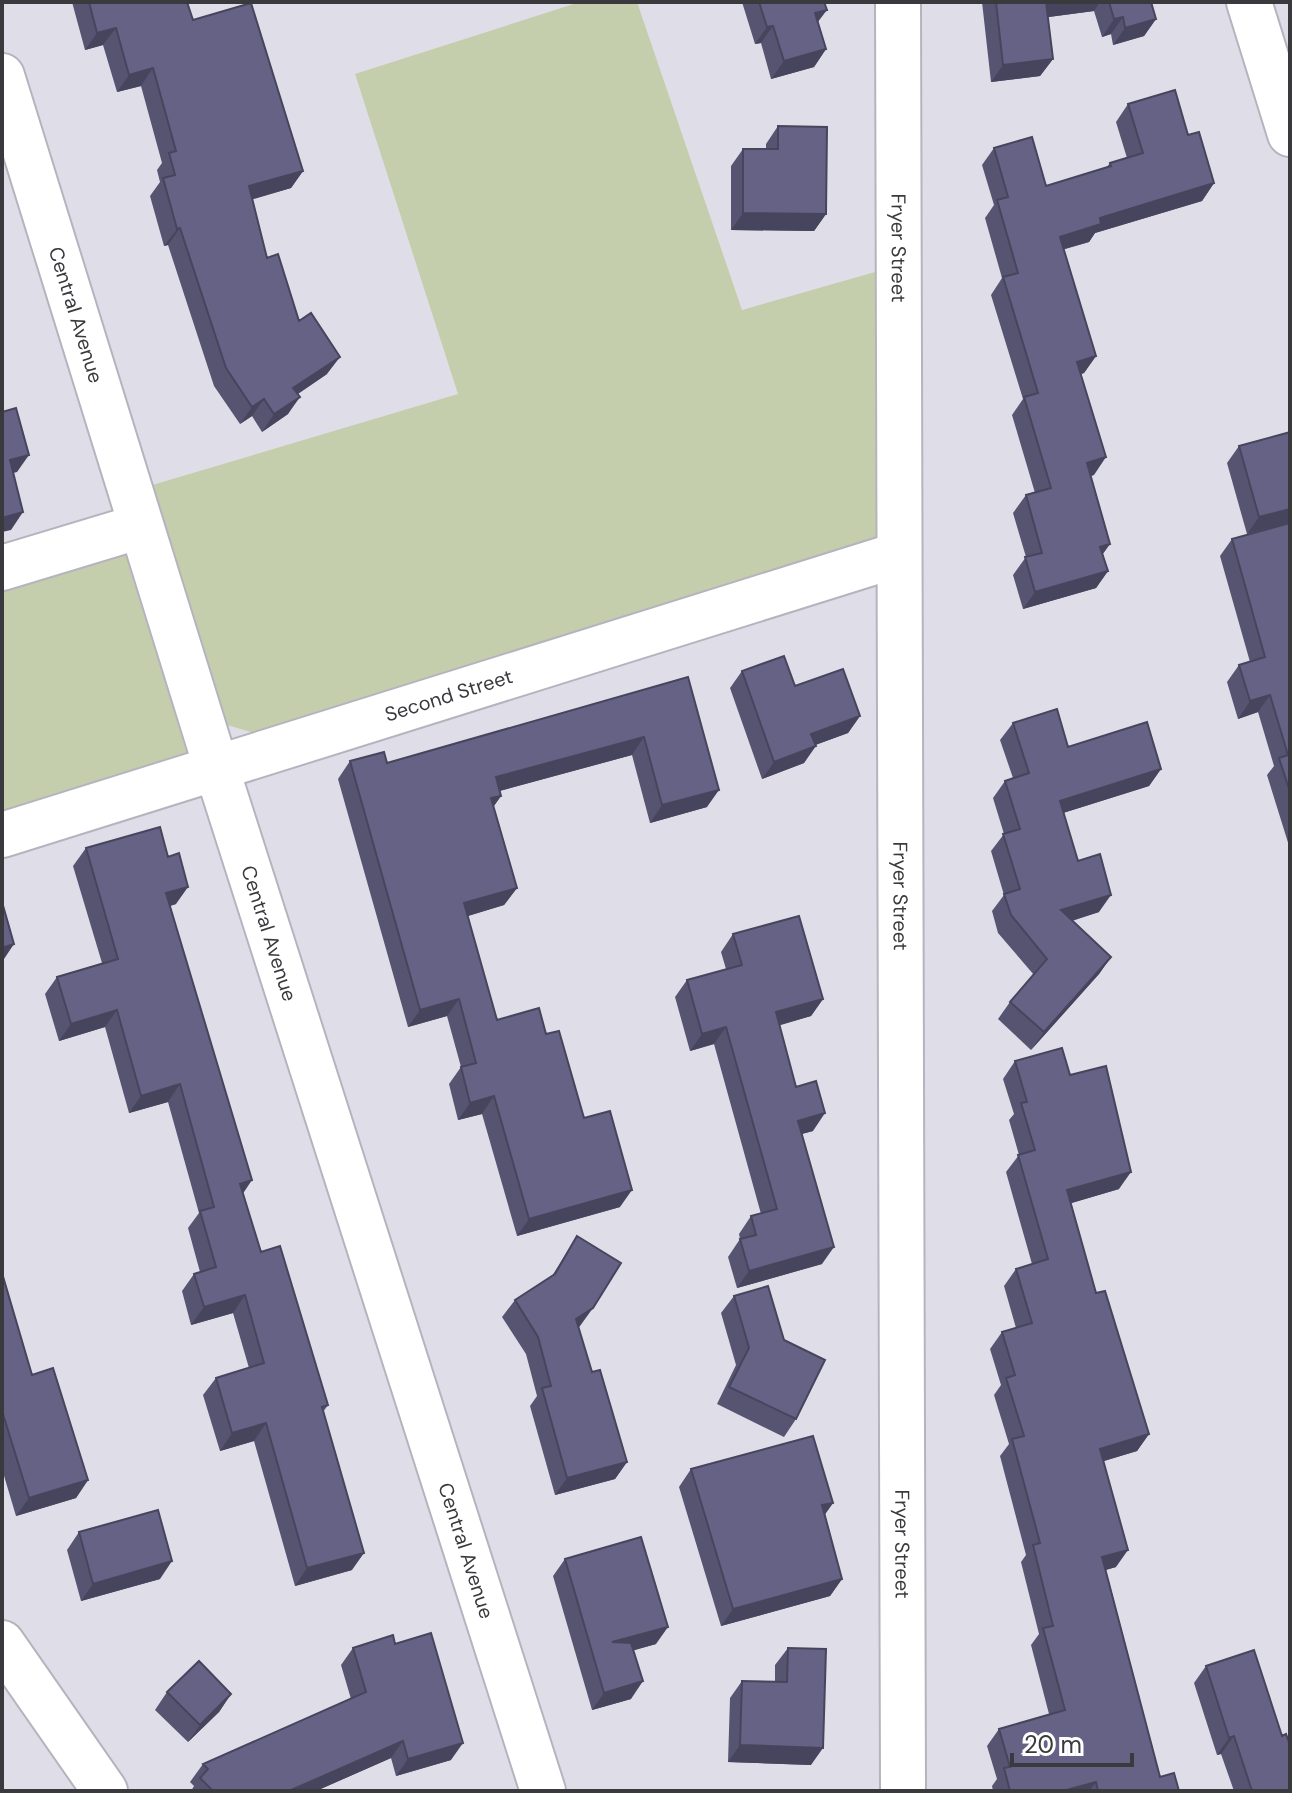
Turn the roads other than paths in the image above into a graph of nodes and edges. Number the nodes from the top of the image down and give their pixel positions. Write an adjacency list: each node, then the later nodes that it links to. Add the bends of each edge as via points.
1 (898, 2): 6 (street, Fryer Street)
2 (1249, 2): 4 (street)
3 (2, 76): 5 (street, Central Avenue)
4 (1290, 134)
5 (141, 526): 7 (street); 8 (street, Central Avenue)
6 (897, 555): 8 (street, Second Street); 13 (street, Fryer Street)
7 (2, 568)
8 (217, 770): 9 (street, Second Street); 12 (street, Central Avenue)
9 (2, 835)
10 (4, 1650): 11 (street)
11 (105, 1791)
12 (543, 1791)
13 (903, 1791)

